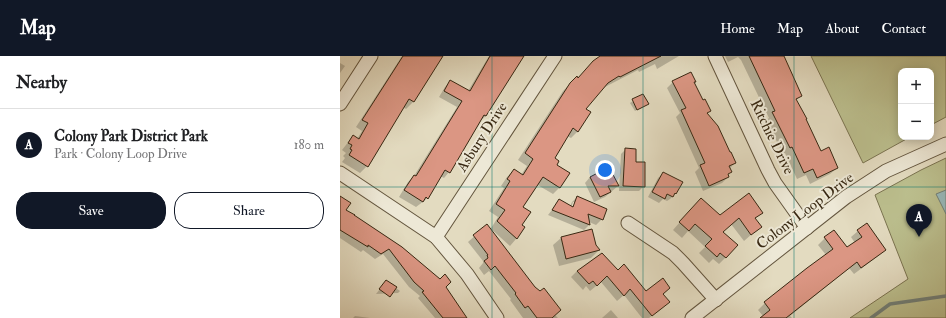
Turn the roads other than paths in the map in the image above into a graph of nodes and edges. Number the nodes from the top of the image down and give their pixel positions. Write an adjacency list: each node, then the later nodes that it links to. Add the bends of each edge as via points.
1 (371, 56): 4 (street)
2 (555, 56): 9 (street, Asbury Drive)
3 (715, 56): 8 (street, Ritchie Drive, via 775,183)
4 (340, 104)
5 (946, 144): 8 (street, Colony Loop Drive, via 886,172 846,198)
6 (340, 173): 9 (street)
7 (628, 223): 10 (street, via 673,253)
8 (808, 228): 10 (street, Colony Loop Drive)
9 (436, 237): 11 (street, via 467,274)
10 (716, 300): 12 (street, Colony Loop Drive)
11 (497, 318)
12 (692, 318)

